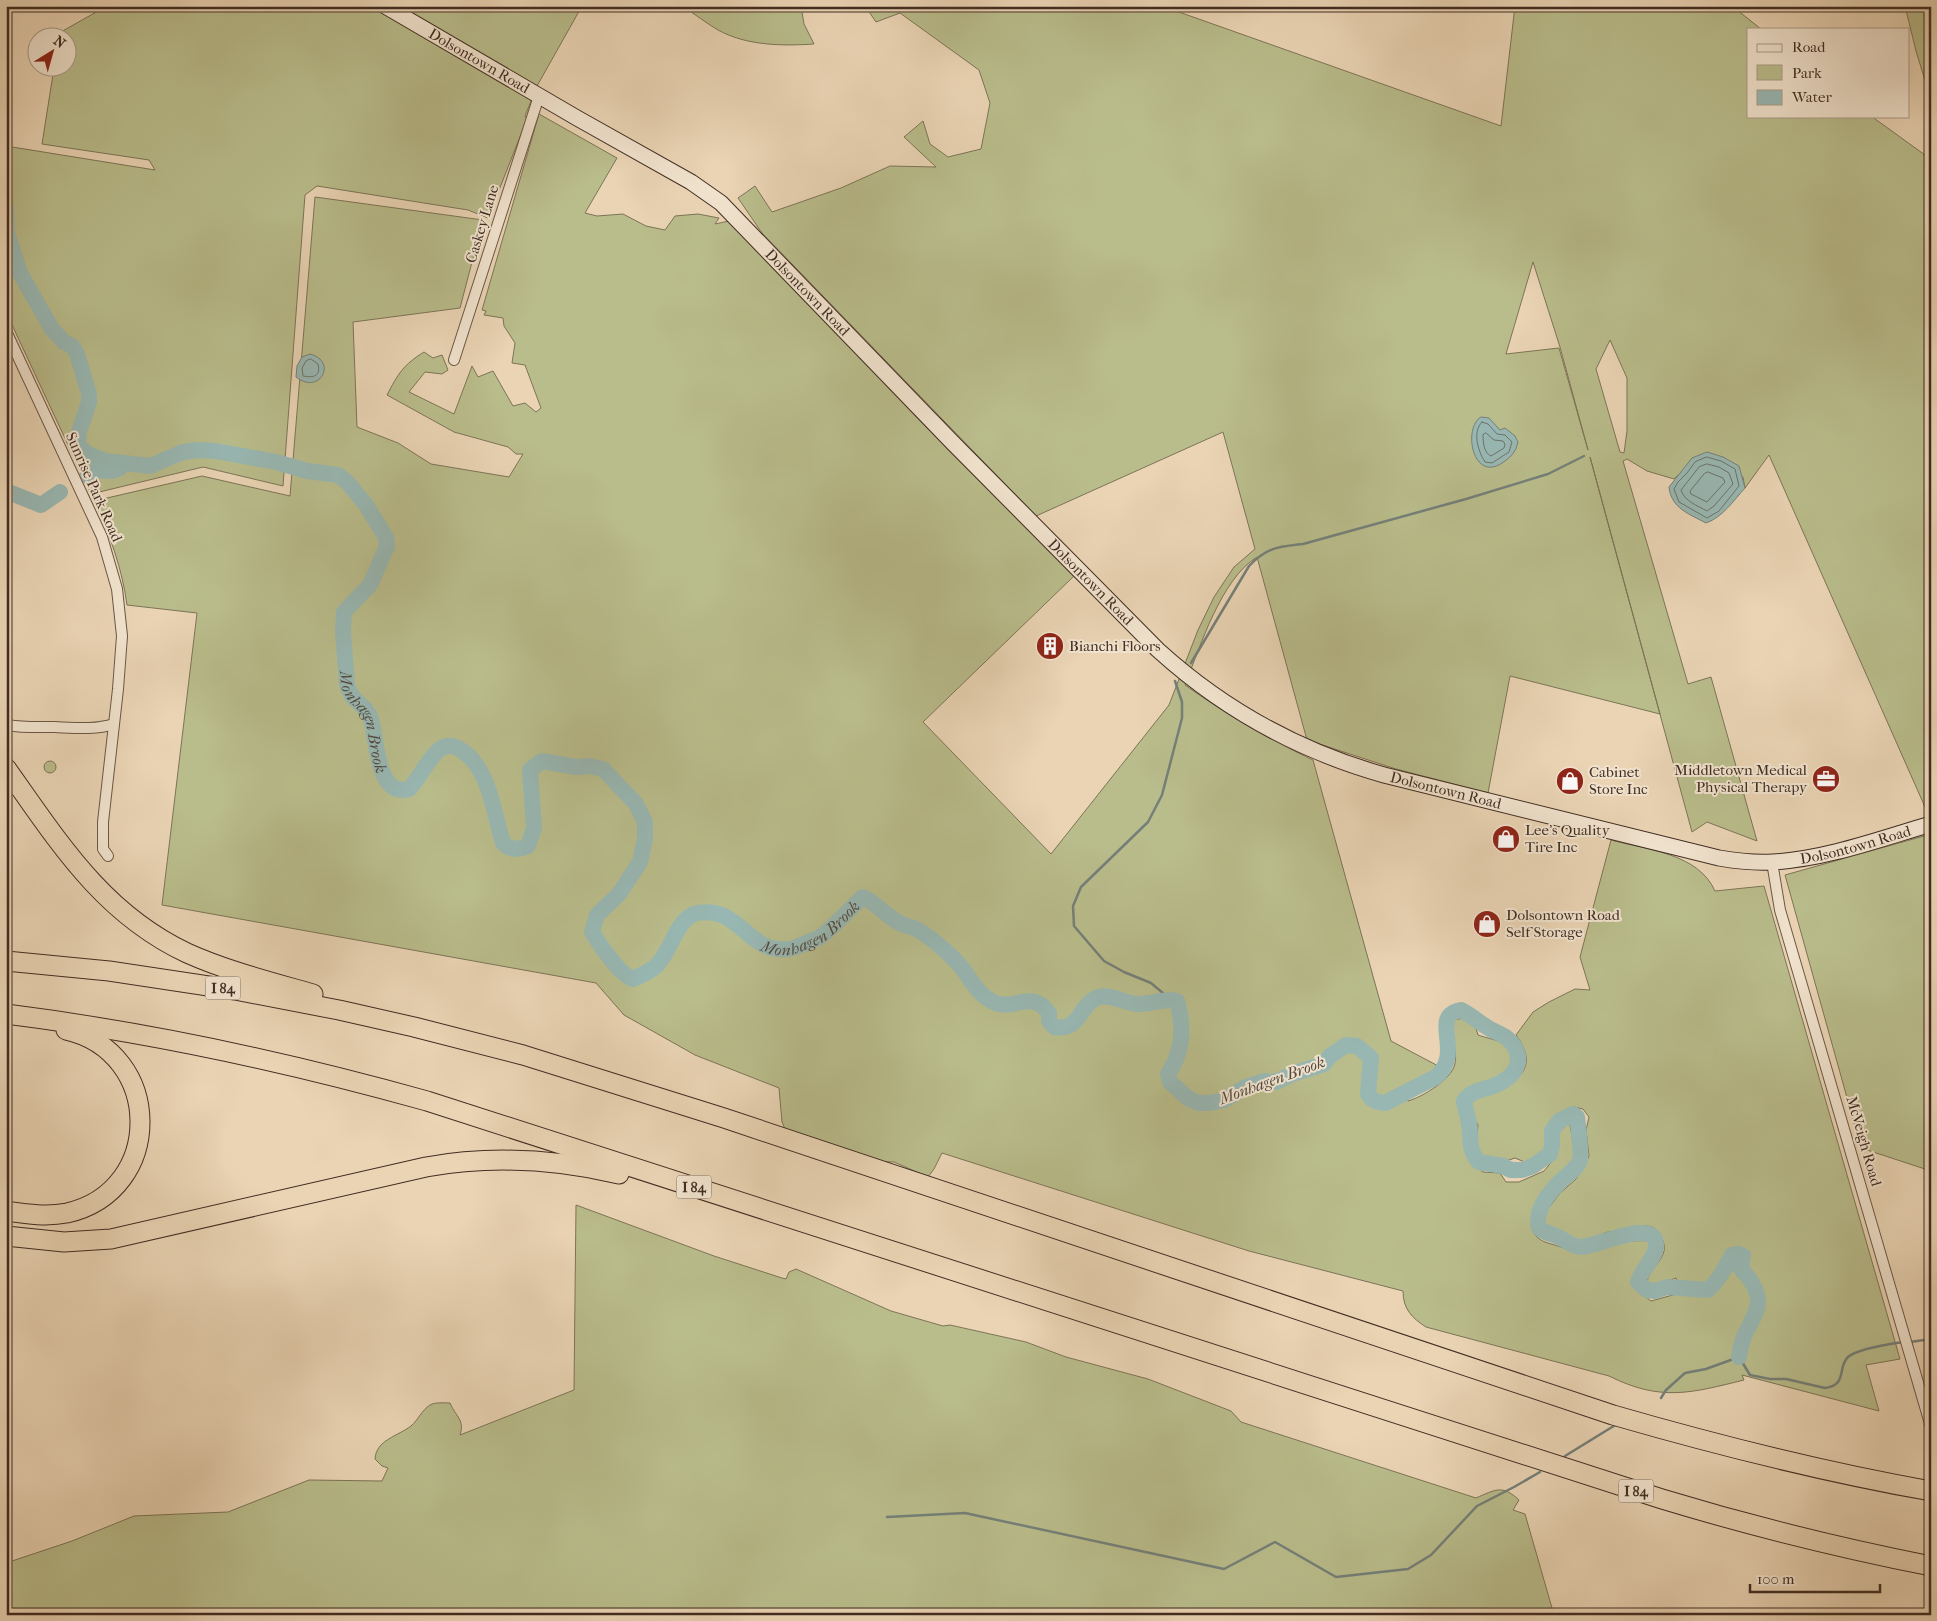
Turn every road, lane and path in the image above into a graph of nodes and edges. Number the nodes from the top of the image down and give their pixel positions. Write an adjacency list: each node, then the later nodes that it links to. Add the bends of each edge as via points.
1 (385, 6): 2 (street, Dolsontown Road)
2 (539, 96): 4 (street, Caskey Lane); 10 (street, Dolsontown Road, via 691,182 721,203 1158,650 1220,700 1290,740 1351,766 1701,855 1746,862)
3 (6, 331): 5 (street, Sunrise Park Road, via 102,537 111,564 122,636)
4 (454, 360)
5 (114, 724): 6 (street, via 86,729); 9 (street, Sunrise Park Road, via 103,822 103,849)
6 (8, 725)
7 (6, 768): 13 (highway, via 82,872 108,900 153,934 218,966)
8 (1931, 824): 10 (street, Dolsontown Road, via 1820,855)
9 (108, 856)
10 (1772, 862): 17 (street, McVeigh Road, via 1780,910)
11 (6, 961): 13 (highway, I 84, via 235,990)
12 (6, 1015): 14 (highway, I 84, via 196,1044 364,1083); 15 (highway, via 71,1031 101,1045 113,1055 130,1079 141,1119 140,1135 131,1162 102,1197 83,1208 49,1216)
13 (436, 1032): 18 (highway, I 84, via 598,1077 1604,1412 1729,1447)
14 (752, 1205): 16 (highway, via 711,1200 583,1166 482,1159 426,1167 110,1239 64,1242); 19 (highway, I 84, via 1654,1497 1784,1534)
15 (6, 1211)
16 (6, 1236)
17 (1931, 1427)
18 (1931, 1491)
19 (1931, 1566)

